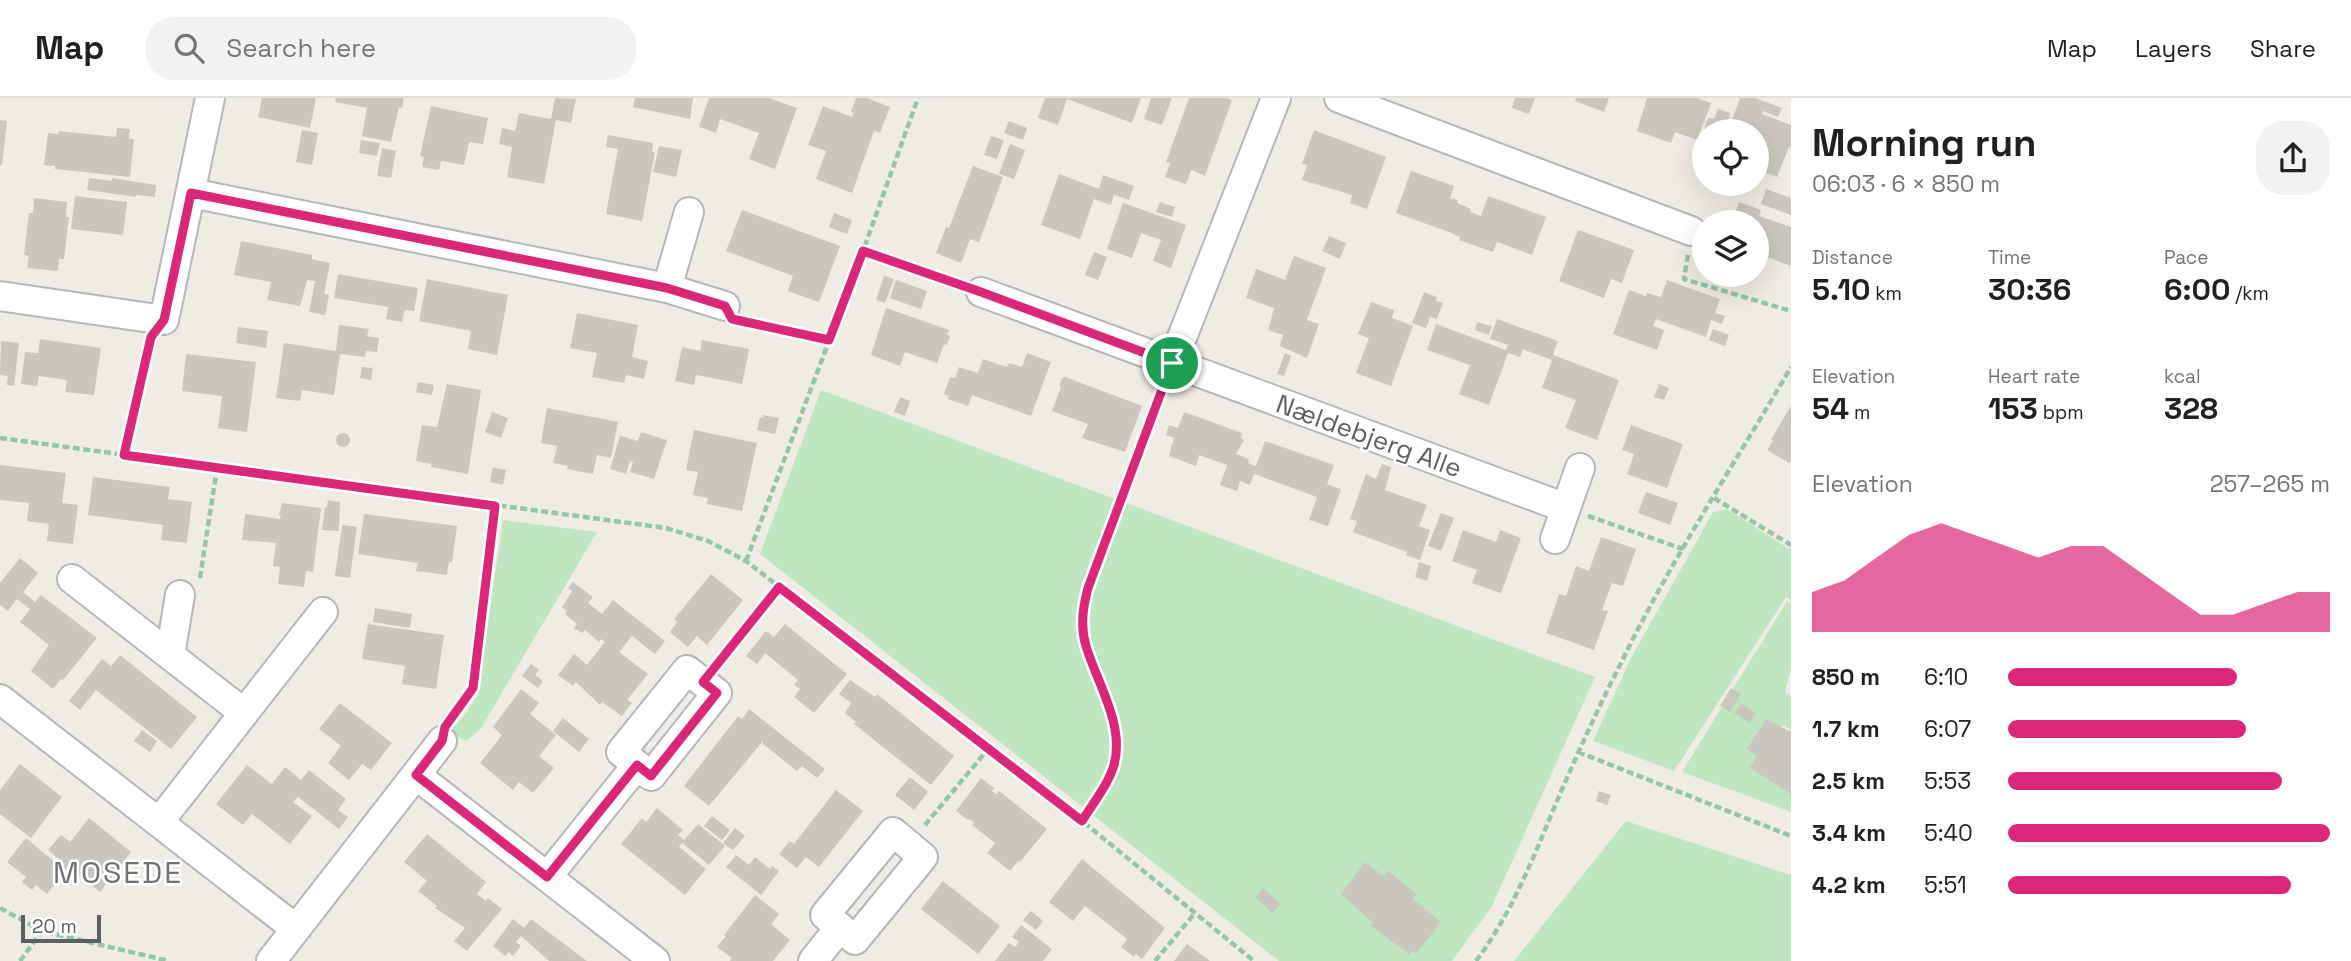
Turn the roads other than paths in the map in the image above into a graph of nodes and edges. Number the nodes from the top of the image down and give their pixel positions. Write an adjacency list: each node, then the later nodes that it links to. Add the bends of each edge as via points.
1 (210, 98): 4 (street)
2 (1276, 98): 11 (street)
3 (1339, 98): 6 (street)
4 (191, 193): 7 (street); 9 (street, via 164,320)
5 (689, 212): 7 (street)
6 (1691, 230)
7 (667, 288): 10 (street)
8 (981, 292): 11 (street, Nældebjerg Alle)
9 (0, 296)
10 (725, 306)
11 (1172, 363): 13 (street, Nældebjerg Alle)
12 (1580, 468): 13 (street)
13 (1566, 508): 14 (street)
14 (1555, 539)
15 (72, 579): 18 (street)
16 (180, 595): 18 (street)
17 (323, 612): 20 (street)
18 (170, 655): 20 (street)
19 (0, 699): 24 (street)
20 (244, 713): 24 (street)
21 (442, 741): 23 (street)
22 (637, 765): 22 (street, via 621,752 687,670 717,693 651,776); 25 (street)
23 (416, 775): 25 (street); 27 (street)
24 (159, 822): 27 (street)
25 (547, 877): 29 (street)
26 (840, 927): 26 (street, via 825,915 893,832 923,857 855,940); 30 (street)
27 (296, 929): 28 (street)
28 (271, 961)
29 (654, 961)
30 (813, 961)

